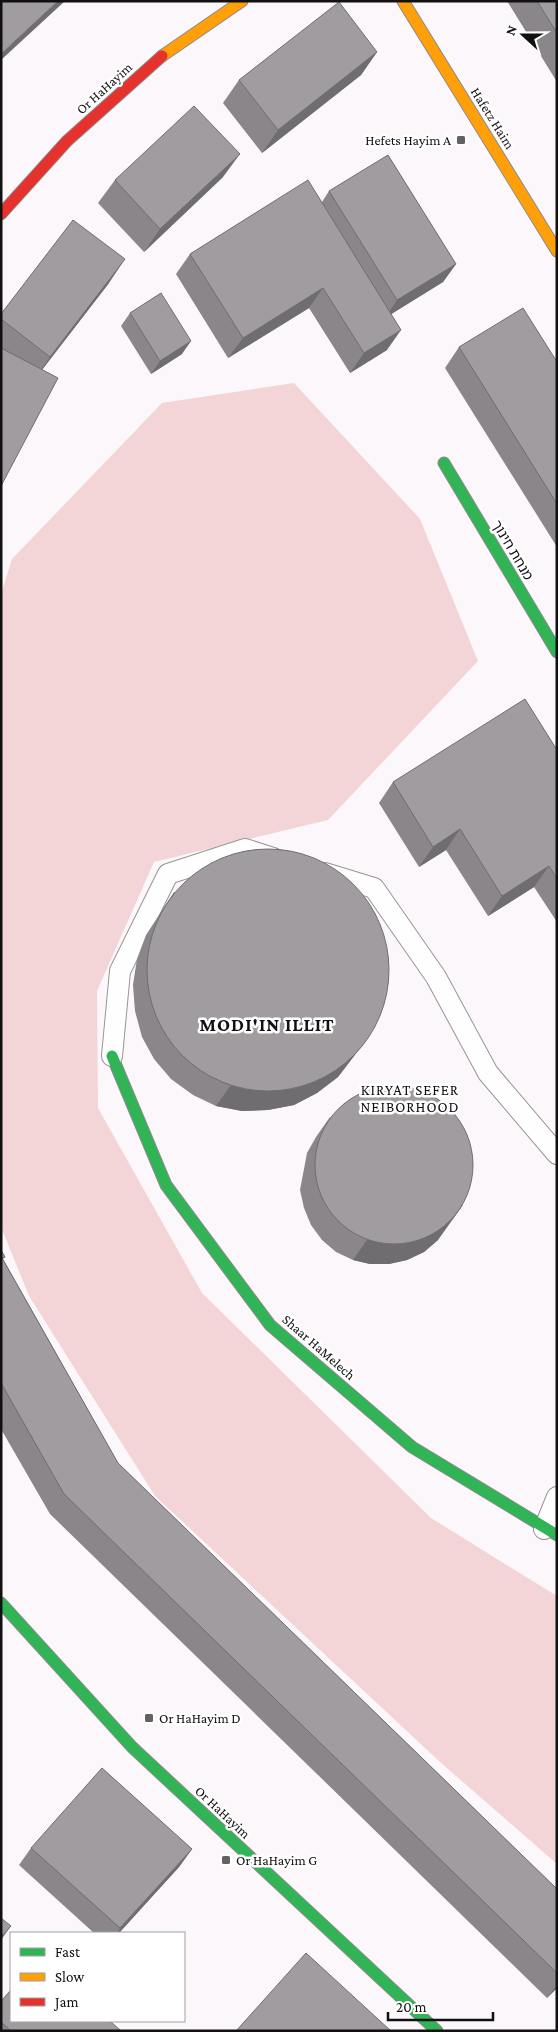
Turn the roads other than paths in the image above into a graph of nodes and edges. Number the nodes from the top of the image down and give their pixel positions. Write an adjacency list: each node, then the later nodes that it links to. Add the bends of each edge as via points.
1 (242, 1): 3 (street, Or HaHayim, via 165,53 67,141)
2 (403, 1): 4 (street, Hafetz Haim)
3 (1, 214)
4 (557, 250)
5 (444, 463): 6 (street, מנחת חינוך)
6 (557, 652)
7 (112, 1056): 8 (lane, via 120,971 168,874 245,849 374,888 436,978 488,1073); 10 (street, Shaar HaMelech, via 166,1184 270,1325 412,1447)
8 (557, 1154)
9 (557, 1497): 10 (lane)
10 (550, 1532)
11 (1, 1603): 12 (street, Or HaHayim, via 132,1747)
12 (437, 2031)

